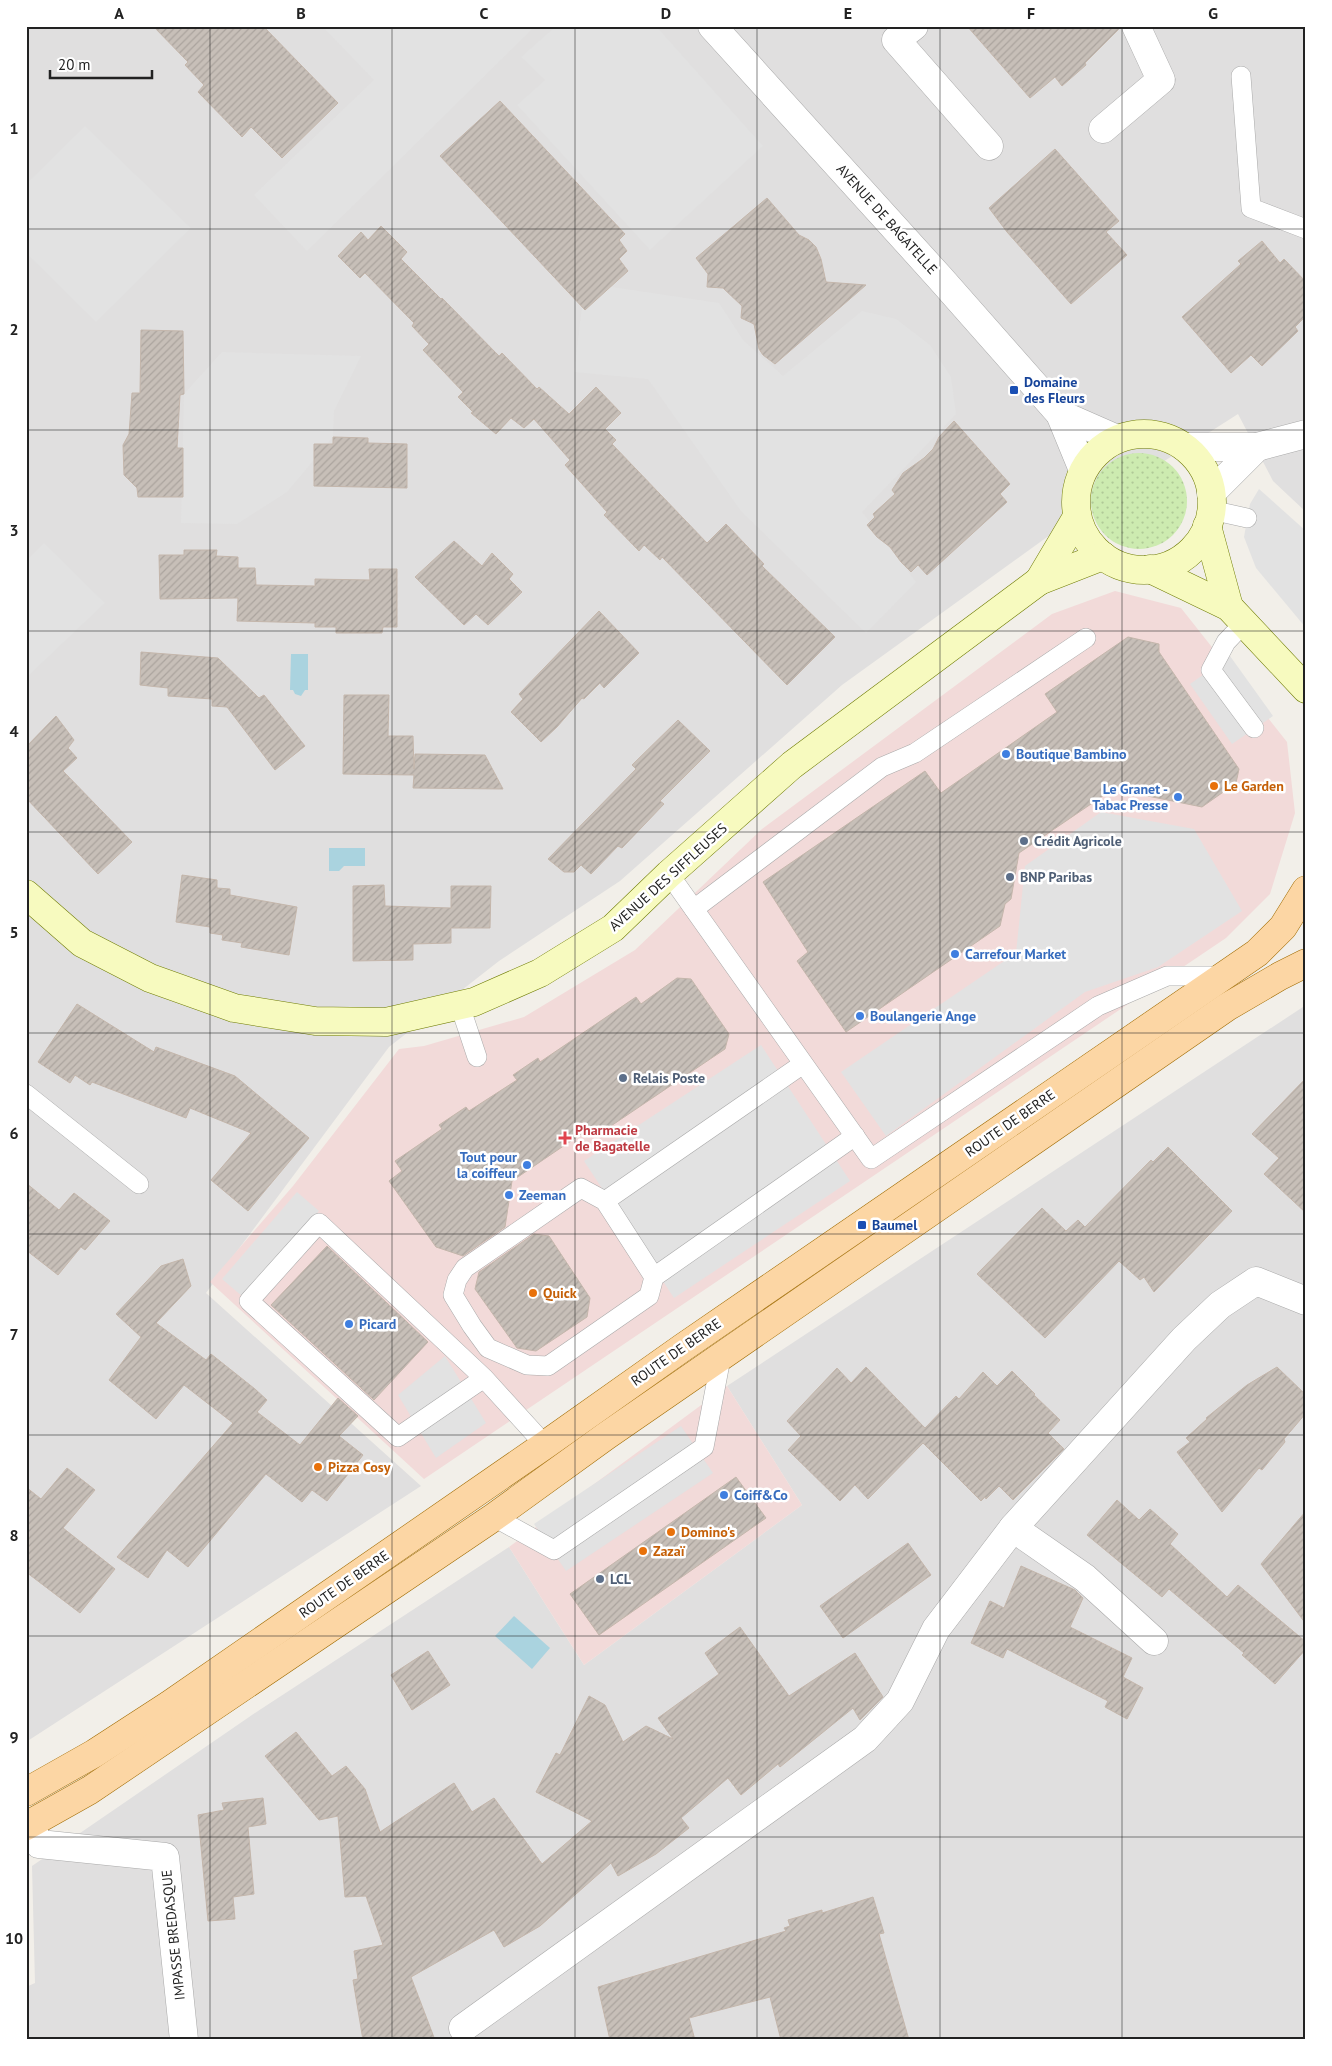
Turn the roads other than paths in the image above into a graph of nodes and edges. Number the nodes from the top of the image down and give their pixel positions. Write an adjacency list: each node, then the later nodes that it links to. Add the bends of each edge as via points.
1 (712, 26): 8 (street, AVENUE DE BAGATELLE)
2 (914, 26): 6 (street, via 896,40)
3 (1136, 26): 5 (street, via 1161,80)
4 (1241, 76): 7 (lane, via 1251,208)
5 (1103, 129)
6 (989, 146)
7 (1306, 229)
8 (1060, 414): 10 (street, AVENUE DE BAGATELLE); 13 (street, AVENUE DE BAGATELLE)
9 (1306, 434): 12 (street)
10 (1117, 439): 11 (street, via 1140,433 1164,436); 13 (street, via 1097,451)
11 (1185, 447): 12 (street); 14 (street, via 1203,467)
12 (1257, 448): 14 (street)
13 (1083, 470): 15 (street, via 1075,501)
14 (1210, 509): 16 (lane); 18 (street, via 1198,542 1185,556 1169,565); 20 (street)
15 (1077, 517): 17 (street, via 1087,539); 19 (street, AVENUE DES SIFFLEUSES)
16 (1247, 518)
17 (1103, 556): 18 (street, via 1118,565); 19 (street, AVENUE DES SIFFLEUSES)
18 (1150, 569): 20 (street)
19 (1039, 581): 24 (street, AVENUE DES SIFFLEUSES, via 792,765)
20 (1237, 615): 22 (street); 23 (lane, via 1211,670)
21 (1086, 638): 27 (lane, via 914,753 882,767)
22 (1306, 689)
23 (1254, 728)
24 (670, 874): 27 (lane); 30 (street, AVENUE DES SIFFLEUSES, via 613,928 540,973)
25 (1306, 890): 29 (main road, ROUTE DE BERRE, via 1283,927 1257,953)
26 (26, 894): 30 (street, AVENUE DES SIFFLEUSES, via 82,943 150,978 234,1008 315,1021 386,1022)
27 (694, 909): 32 (lane)
28 (1306, 963): 39 (main road, ROUTE DE BERRE, via 1227,1007)
29 (1221, 976): 34 (lane, via 1166,976 1098,1006 871,1159); 41 (main road, ROUTE DE BERRE)
30 (460, 1006): 31 (lane)
31 (478, 1057)
32 (803, 1064): 34 (lane); 36 (lane)
33 (26, 1094): 35 (lane)
34 (855, 1136): 37 (lane)
35 (138, 1184)
36 (606, 1201): 37 (lane); 37 (lane, via 581,1188 465,1268 453,1295 472,1326 488,1348 504,1357 527,1366 548,1366 649,1296)
37 (654, 1277)
38 (1306, 1301): 43 (street, via 1256,1281 1220,1305 1184,1339)
39 (721, 1358): 42 (main road, ROUTE DE BERRE); 42 (lane, via 704,1447 554,1550)
40 (484, 1378): 40 (lane, via 398,1437 250,1301 319,1223); 41 (lane)
41 (545, 1446): 45 (main road, ROUTE DE BERRE, via 95,1754)
42 (494, 1517): 46 (main road, ROUTE DE BERRE, via 90,1790)
43 (1013, 1528): 44 (street, via 1085,1578); 47 (street, via 936,1629 900,1701 865,1739)
44 (1154, 1641)
45 (26, 1792)
46 (28, 1826): 48 (street, IMPASSE BREDASQUE, via 39,1844 165,1857)
47 (463, 2028)
48 (184, 2040)

